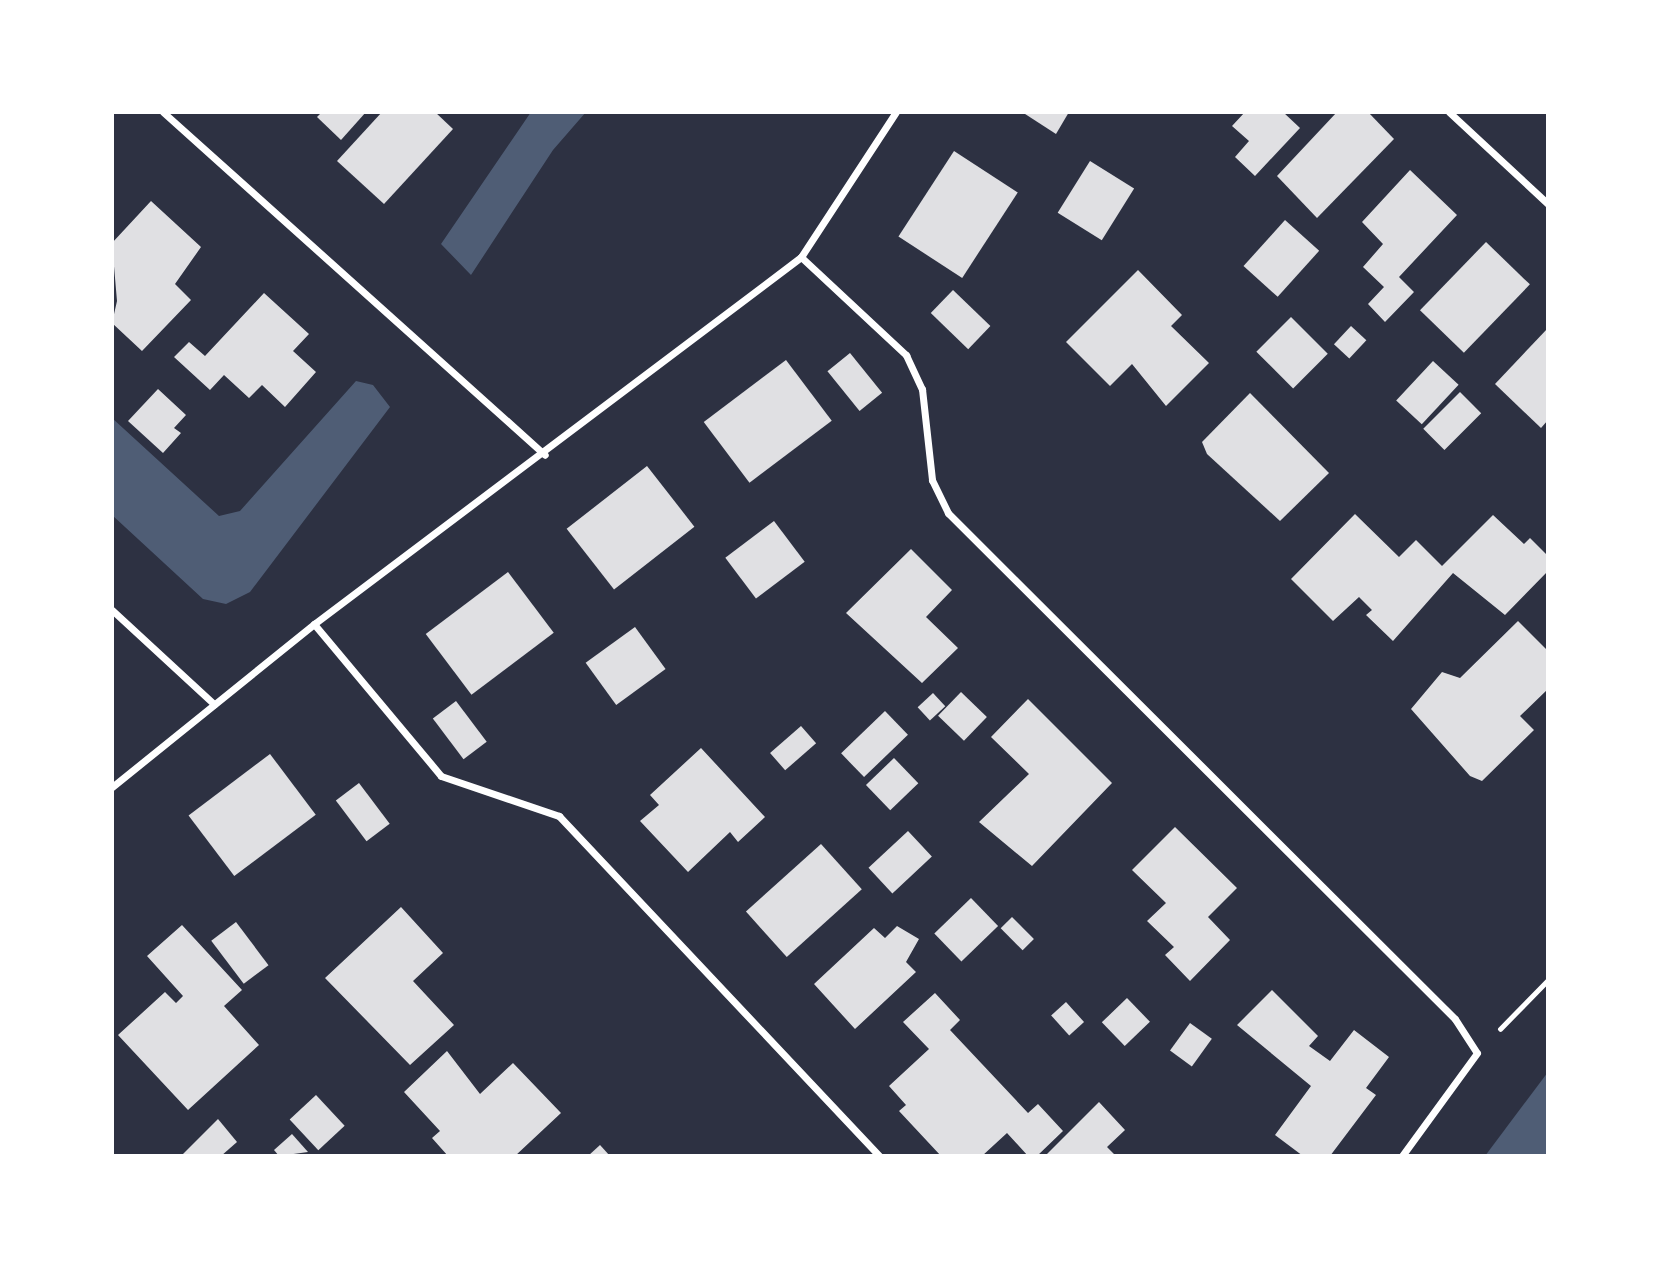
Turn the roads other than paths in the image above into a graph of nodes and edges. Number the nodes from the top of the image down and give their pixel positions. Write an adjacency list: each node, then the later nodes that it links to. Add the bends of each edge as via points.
1 (163, 112): 6 (street)
2 (896, 112): 5 (street)
3 (1449, 112): 4 (street)
4 (1548, 204)
5 (802, 257): 6 (street); 12 (street, via 906,355 922,389 932,480 948,513 1455,1019 1477,1054)
6 (545, 455): 8 (street)
7 (112, 610): 9 (street)
8 (314, 624): 9 (street); 11 (street, via 440,776 559,816)
9 (214, 704): 10 (street)
10 (112, 787)
11 (879, 1156)
12 (1402, 1156)

